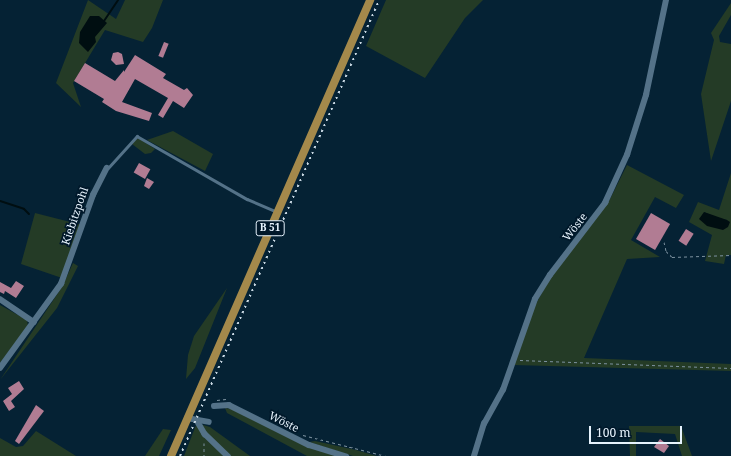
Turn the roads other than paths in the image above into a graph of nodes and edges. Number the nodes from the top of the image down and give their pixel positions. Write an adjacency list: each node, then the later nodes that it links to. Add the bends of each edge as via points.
1 (370, 0): 4 (main road, B 51)
2 (666, 0): 15 (street, Wöste, via 646,95 624,162 605,203 540,291 529,312 500,397 484,424)
3 (107, 168): 4 (lane, Kiebitzpohl, via 136,136 247,199); 6 (street, Kiebitzpohl, via 93,195 61,284)
4 (277, 212): 9 (main road, B 51)
5 (0, 299): 6 (street)
6 (34, 322): 7 (street, Kiebitzpohl)
7 (0, 368)
8 (214, 406): 14 (street, Wöste, via 229,405 309,445)
9 (185, 417): 10 (street); 12 (main road, B 51)
10 (198, 422): 11 (street); 13 (street, via 205,434)
11 (209, 422)
12 (171, 456)
13 (228, 456)
14 (346, 456)
15 (474, 456)

